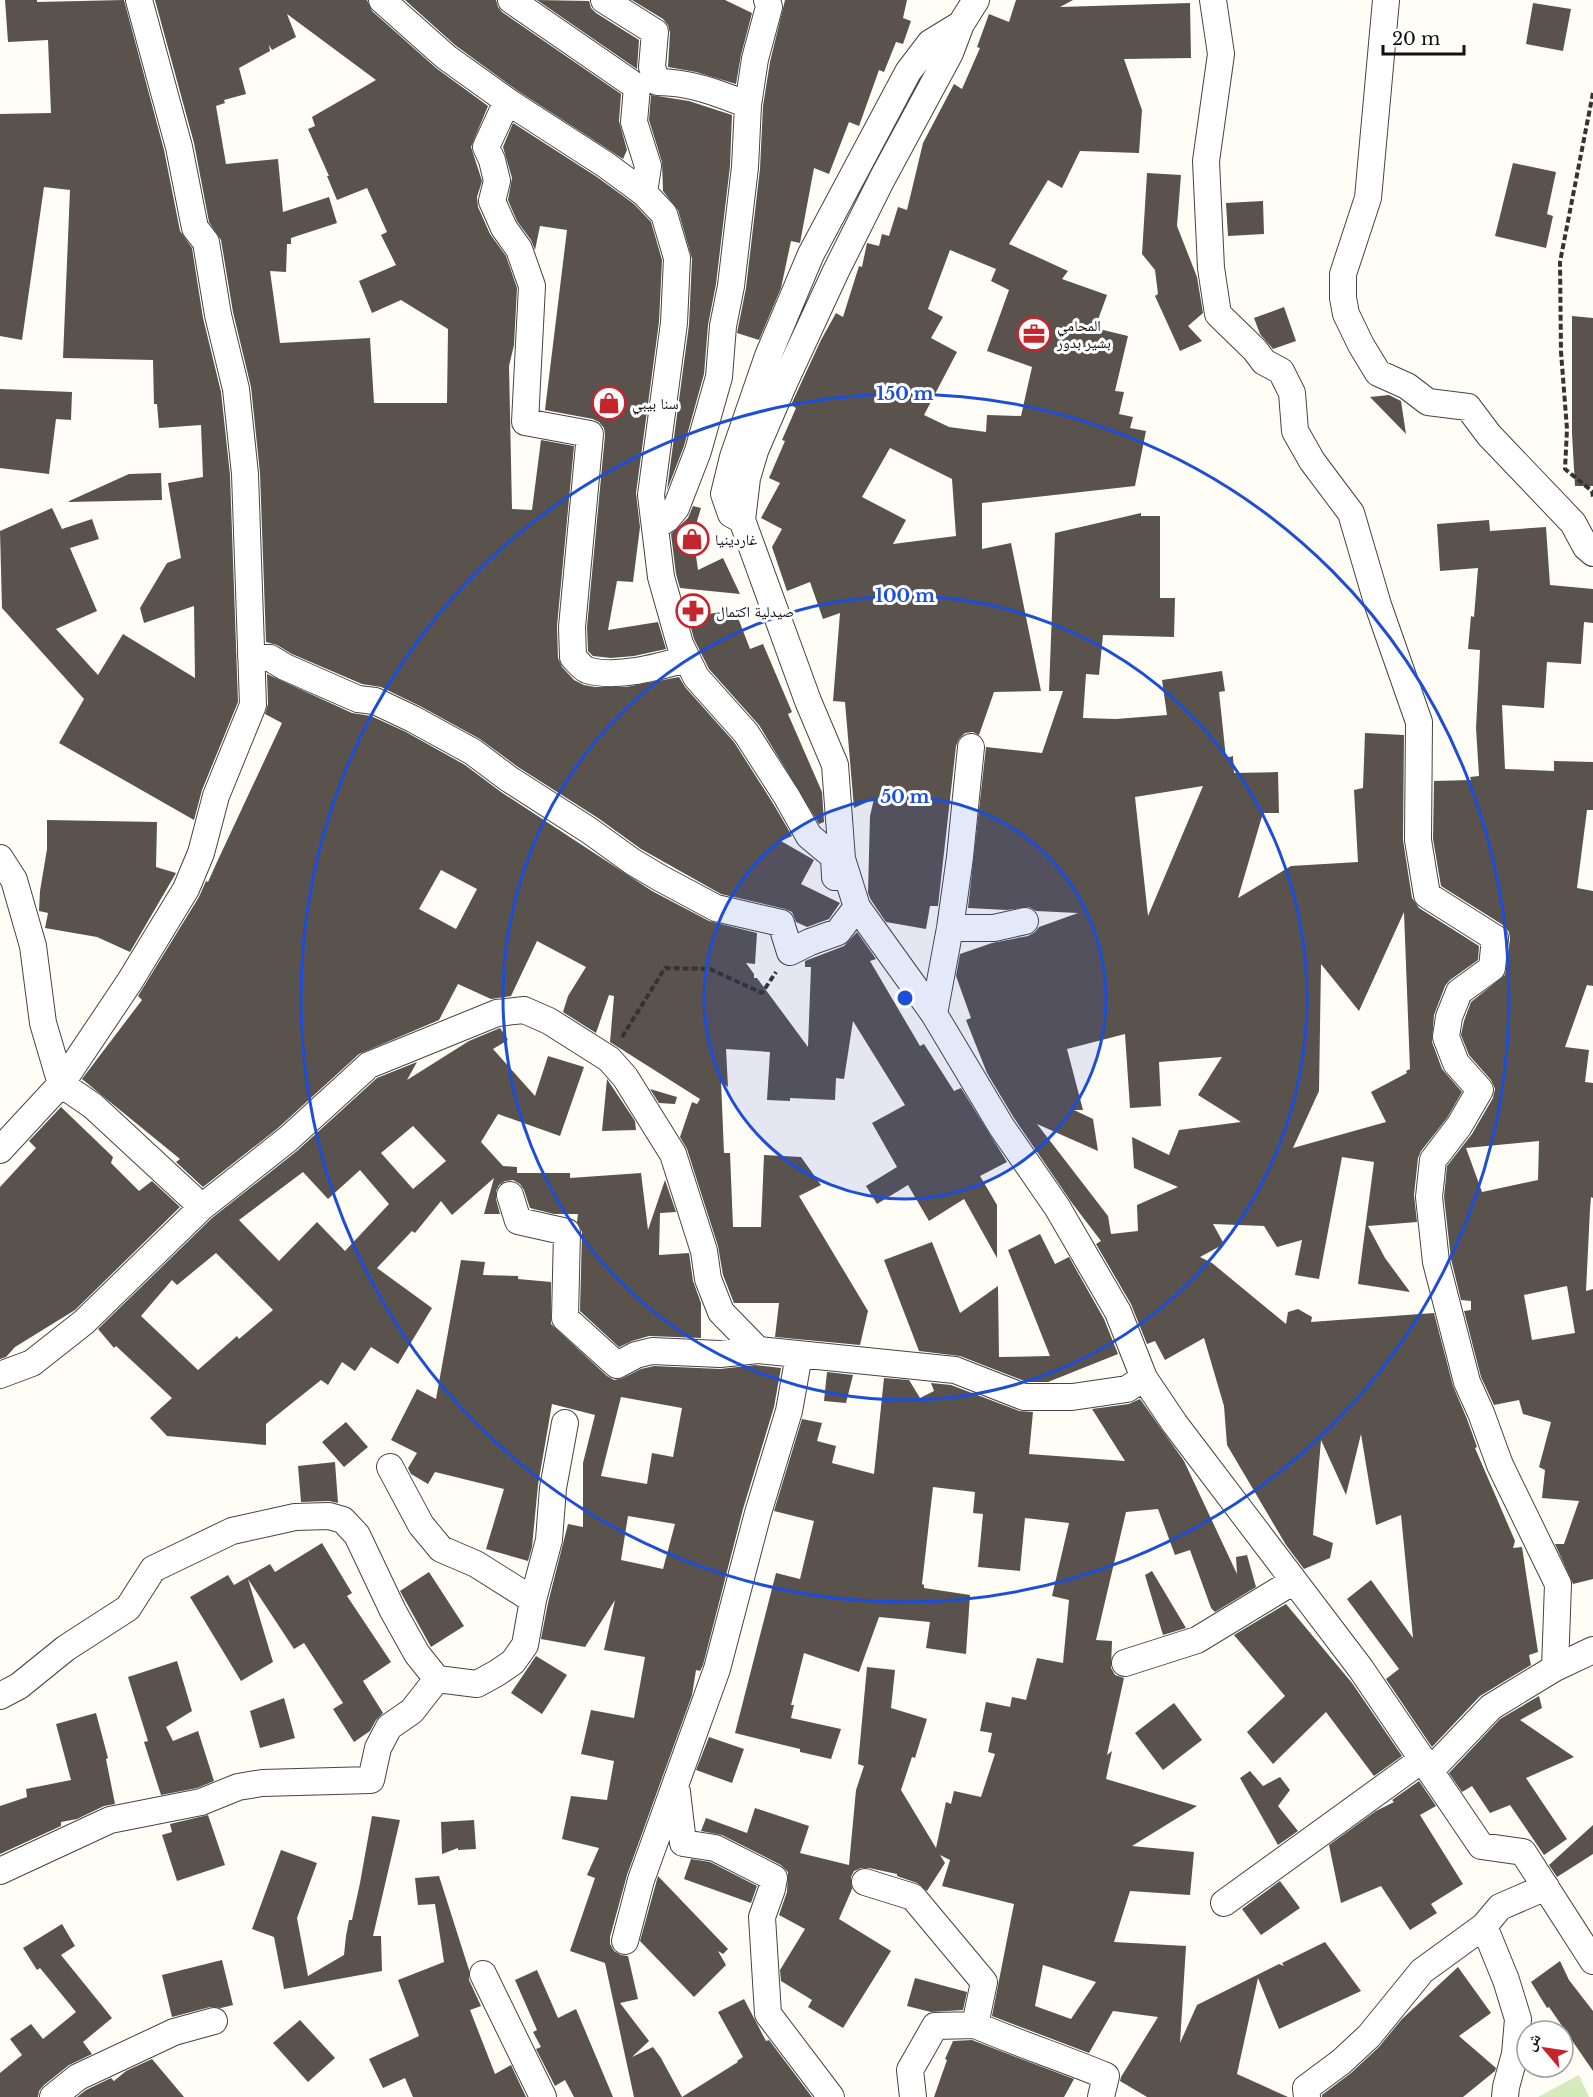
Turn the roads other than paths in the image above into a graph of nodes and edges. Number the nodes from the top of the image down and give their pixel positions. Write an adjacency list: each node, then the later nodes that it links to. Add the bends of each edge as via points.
1 (139, 0): 15 (street, via 179,147 195,228 206,242 236,389 245,474)
2 (382, 0): 10 (street, via 446,57)
3 (511, 0): 9 (street)
4 (604, 0): 9 (street, via 655,32)
5 (767, 0): 11 (street, via 769,7 754,59)
6 (976, 0): 19 (street, via 961,24 930,43 908,72 811,254 768,356 724,494 731,514 742,520 835,765 842,858)
7 (1213, 0): 37 (street, via 1221,54 1206,161 1211,268 1218,314 1264,362 1281,371 1292,393 1295,431 1351,513 1378,606 1419,722 1418,840 1427,895 1495,938 1491,968 1459,992 1449,1017 1446,1038 1456,1063 1480,1090 1433,1160 1429,1197 1436,1262 1467,1382 1500,1465 1558,1584)
8 (1386, 0): 14 (street, via 1368,198 1343,274 1346,314 1378,373 1407,386 1428,402 1468,407 1489,435 1573,523)
9 (647, 84): 11 (street, via 675,82 702,87); 12 (street, via 634,122 648,166)
10 (510, 103): 12 (street); 16 (street, via 502,110 486,147 497,181 492,201 519,249 532,286 525,422 590,434 572,627 573,657 585,669 616,673)
11 (748, 105): 13 (street, via 745,168 719,377 698,451 676,508)
12 (644, 193): 13 (street, via 664,214 677,258 674,323 651,495)
13 (655, 527): 16 (street, via 661,578)
14 (1593, 553)
15 (251, 656): 19 (street, via 270,658 358,699 375,701 413,718 473,753 660,878 716,908 781,923 790,952 838,932); 23 (street, via 253,705 216,796 190,880 130,981)
16 (686, 659): 19 (street, via 696,677 746,733 809,836 834,857 835,893)
17 (971, 747): 21 (street)
18 (0, 858): 23 (street, via 14,880 33,946 43,1023)
19 (858, 907): 22 (street)
20 (1025, 921): 21 (street, via 994,928)
21 (950, 928): 22 (street)
22 (934, 1014): 30 (street, via 1001,1126 1083,1250 1118,1312)
23 (61, 1084): 24 (street); 26 (street, via 93,1106)
24 (0, 1150)
25 (510, 1196): 27 (street, via 518,1221 567,1232 565,1318 617,1365 651,1351 720,1354)
26 (202, 1207): 27 (street, via 288,1139 369,1065 497,1012 524,1010 609,1059 626,1077 673,1154 721,1312); 29 (street, via 84,1322 33,1363)
27 (758, 1350): 28 (street)
28 (799, 1355): 30 (street, via 955,1370 1024,1397 1072,1397 1127,1389); 41 (street, via 789,1411 748,1546 717,1669)
29 (0, 1375)
30 (1144, 1378): 33 (street)
31 (565, 1423): 34 (street, via 553,1488 549,1540)
32 (390, 1467): 34 (street, via 422,1525 441,1549 476,1564)
33 (1294, 1581): 36 (street, via 1197,1640); 40 (street, via 1361,1669)
34 (533, 1600): 38 (street, via 525,1645 513,1662 477,1684)
35 (1593, 1650): 37 (street)
36 (1125, 1663)
37 (1555, 1668): 40 (street, via 1491,1707)
38 (437, 1679): 39 (street, via 417,1654 393,1611 357,1535 343,1520 329,1516 295,1517 232,1531 153,1569 128,1608 66,1648 20,1686); 42 (street, via 412,1711 389,1727 378,1748 371,1780 238,1786 201,1802 110,1820)
39 (0, 1696)
40 (1426, 1765): 44 (street, via 1481,1846 1523,1852); 45 (street)
41 (676, 1786): 47 (street, via 641,1880); 55 (street, via 683,1843 715,1848 774,1878 762,1917 768,2014)
42 (0, 1871)
43 (865, 1882): 51 (street, via 913,1897 984,1982)
44 (1546, 1887): 46 (street, via 1500,1907); 48 (street)
45 (1224, 1903)
46 (1484, 1926): 52 (street, via 1518,2019 1515,2054); 58 (street, via 1422,1971 1369,2036 1306,2088)
47 (625, 1941)
48 (1593, 1961)
49 (483, 1974): 54 (street)
50 (214, 2021): 53 (street, via 174,2032 78,2077)
51 (975, 2025): 56 (street, via 935,2026 910,2070); 57 (street, via 1106,2076)
52 (1500, 2094)
53 (53, 2097)
54 (543, 2097)
55 (831, 2097)
56 (913, 2097)
57 (1101, 2097)
58 (1307, 2097)

